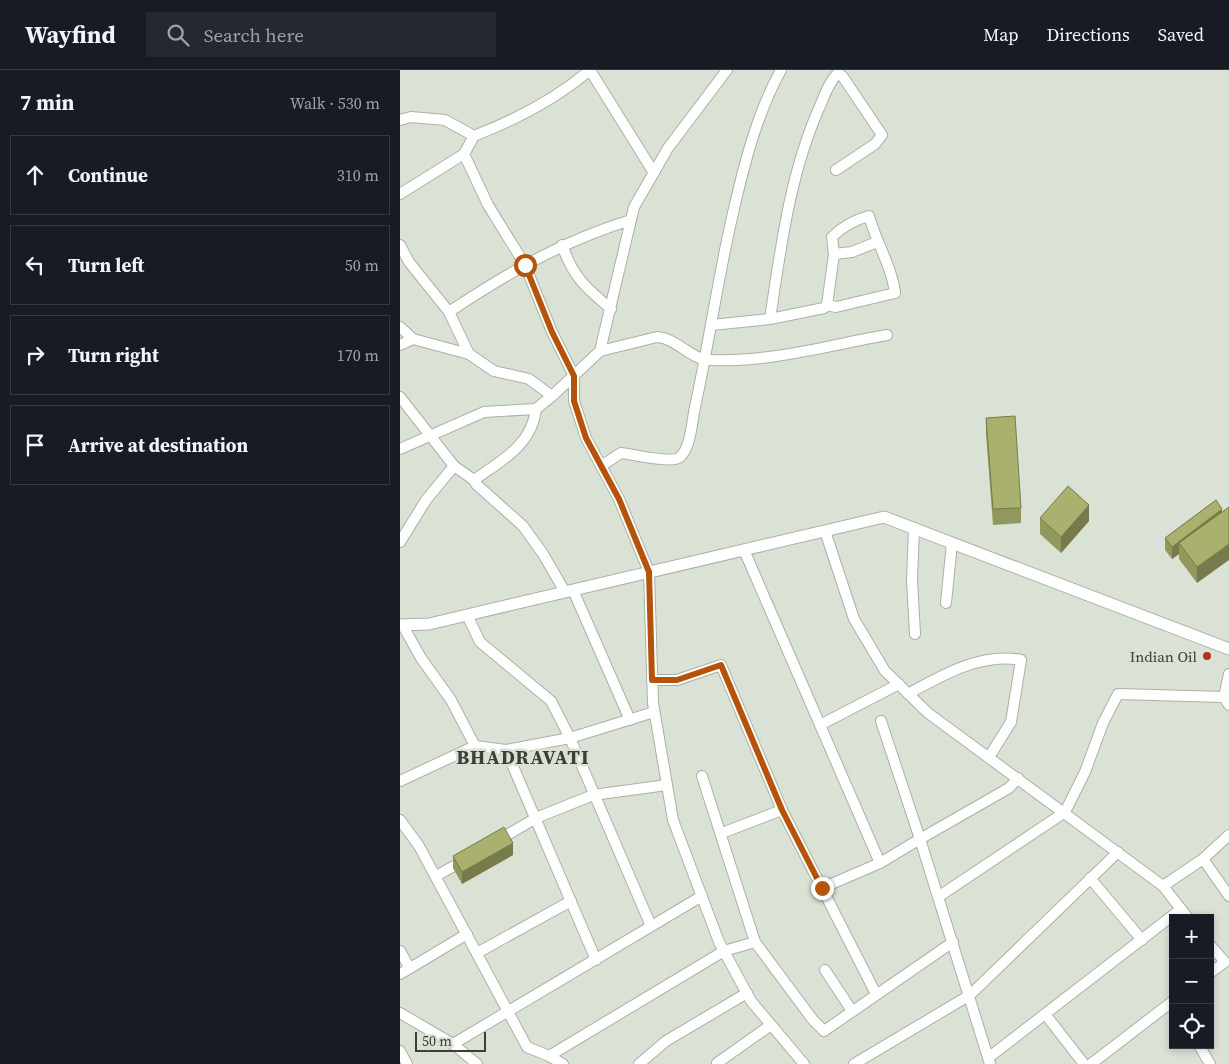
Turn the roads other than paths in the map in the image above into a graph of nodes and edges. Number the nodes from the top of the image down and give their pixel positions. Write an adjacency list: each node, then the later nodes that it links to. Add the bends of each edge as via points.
1 (590, 70): 5 (street, via 569,88 502,125); 8 (street)
2 (727, 70): 8 (street, via 668,148)
3 (781, 70): 20 (street, via 757,123 740,186)
4 (400, 120): 5 (street, via 411,117 445,120)
5 (474, 136): 6 (street)
6 (464, 154): 9 (street); 15 (street, via 488,205)
7 (836, 170): 19 (street, via 875,144 882,135 844,77 838,73 832,79 811,126 788,204)
8 (654, 173): 10 (street, via 634,207)
9 (400, 194)
10 (631, 220): 13 (street); 17 (street)
11 (876, 242): 14 (street, via 852,252); 14 (street, via 869,216 858,219 832,237); 16 (street, via 894,282 895,293 836,308)
12 (400, 245): 18 (street, via 409,262)
13 (562, 245): 15 (street); 17 (street, via 569,266 582,285)
14 (834, 254): 16 (street)
15 (525, 265): 18 (street, via 499,278); 28 (street)
16 (827, 305): 19 (street)
17 (611, 309): 25 (street)
18 (449, 312): 26 (street)
19 (770, 318): 20 (street)
20 (712, 326): 27 (street)
21 (400, 327): 23 (street)
22 (887, 335): 27 (street, via 762,358)
23 (413, 339): 24 (street); 26 (street)
24 (400, 345)
25 (600, 351): 27 (street, via 657,337); 28 (street)
26 (469, 354): 29 (street, via 494,371 529,379)
27 (706, 360): 35 (street, via 682,456 676,460 621,453)
28 (574, 376): 29 (street); 35 (street, via 574,401 586,438)
29 (552, 396): 31 (street)
30 (400, 397): 32 (street)
31 (536, 410): 32 (street, via 484,412); 36 (street, via 534,423 513,454)
32 (429, 435): 33 (street); 34 (street)
33 (400, 449)
34 (454, 466): 36 (street); 39 (street, via 426,500)
35 (601, 466): 42 (street, via 619,499)
36 (474, 480): 43 (street, via 523,526)
37 (914, 528): 38 (street, via 884,517); 40 (street); 47 (street)
38 (825, 531): 41 (street); 51 (street, via 854,619 885,671)
39 (400, 542)
40 (952, 543): 44 (street); 48 (street)
41 (744, 550): 42 (street); 57 (street)
42 (649, 572): 43 (street); 50 (street)
43 (569, 591): 45 (street); 55 (street)
44 (946, 604)
45 (468, 615): 46 (street, via 429,624); 58 (street, via 480,642 550,701)
46 (401, 626): 59 (street, via 450,700)
47 (915, 634)
48 (1229, 649)
49 (1229, 674): 53 (street)
50 (652, 680): 54 (street); 67 (street, via 677,680 721,665)
51 (899, 684): 52 (street); 57 (street)
52 (908, 694): 61 (street); 61 (street, via 952,670 1006,657 1021,660 1011,722)
53 (1226, 701): 68 (street, via 1118,694)
54 (654, 712): 55 (street); 65 (street)
55 (630, 720): 58 (street)
56 (881, 721): 73 (street)
57 (820, 725): 78 (street)
58 (570, 738): 60 (street); 66 (street)
59 (475, 746): 60 (street); 64 (street)
60 (506, 750): 69 (street)
61 (989, 757): 63 (street)
62 (702, 776): 71 (street)
63 (1018, 778): 68 (street); 73 (street, via 1009,788)
64 (400, 781)
65 (667, 785): 66 (street); 83 (street, via 673,820)
66 (593, 795): 69 (street); 89 (street)
67 (782, 810): 71 (street); 82 (street)
68 (1065, 812): 75 (street); 85 (street)
69 (536, 818): 74 (street); 86 (street)
70 (400, 820): 79 (street)
71 (722, 833): 92 (street)
72 (1229, 835): 77 (street)
73 (920, 839): 78 (street); 85 (street)
74 (486, 847)
75 (1118, 852): 80 (street); 81 (street)
76 (469, 857): 79 (street)
77 (1203, 859): 81 (street); 84 (street)
78 (880, 863): 82 (street)
79 (436, 876): 90 (street)
80 (1090, 878): 91 (street); 106 (street)
81 (1162, 886): 87 (street)
82 (822, 888): 105 (street)
83 (702, 896): 89 (street); 96 (street)
84 (1229, 896)
85 (938, 897): 93 (street)
86 (571, 901): 97 (street); 98 (street)
87 (1181, 909): 88 (street); 91 (street)
88 (1185, 914)
89 (651, 926): 98 (street)
90 (467, 934): 97 (street); 100 (street)
91 (1142, 940): 111 (street)
92 (755, 942): 96 (street); 109 (street, via 824,1031)
93 (953, 942): 105 (street); 106 (street)
94 (1214, 949): 99 (street)
95 (400, 951): 100 (street)
96 (724, 951): 104 (street); 116 (street)
97 (477, 953): 108 (street)
98 (596, 960): 108 (street)
99 (1227, 965): 102 (street)
100 (409, 967): 103 (street)
101 (825, 970): 109 (street)
102 (1214, 971)
103 (400, 974)
104 (747, 993): 112 (street); 123 (street, via 666,1041)
105 (876, 994): 109 (street)
106 (970, 995): 117 (street); 125 (street)
107 (1169, 1004): 127 (street)
108 (508, 1011): 113 (street); 116 (street, via 527,1047)
109 (852, 1011)
110 (400, 1012): 113 (street)
111 (1045, 1014): 117 (street); 126 (street)
112 (771, 1025): 118 (street); 124 (street)
113 (453, 1044): 121 (street)
114 (1201, 1049): 119 (street)
115 (400, 1051): 120 (street)
116 (549, 1056): 122 (street)
117 (989, 1061)
118 (717, 1063)
119 (1208, 1063)
120 (407, 1064)
121 (477, 1064)
122 (563, 1064)
123 (639, 1064)
124 (804, 1064)
125 (854, 1064)
126 (1084, 1064)
127 (1091, 1064)

